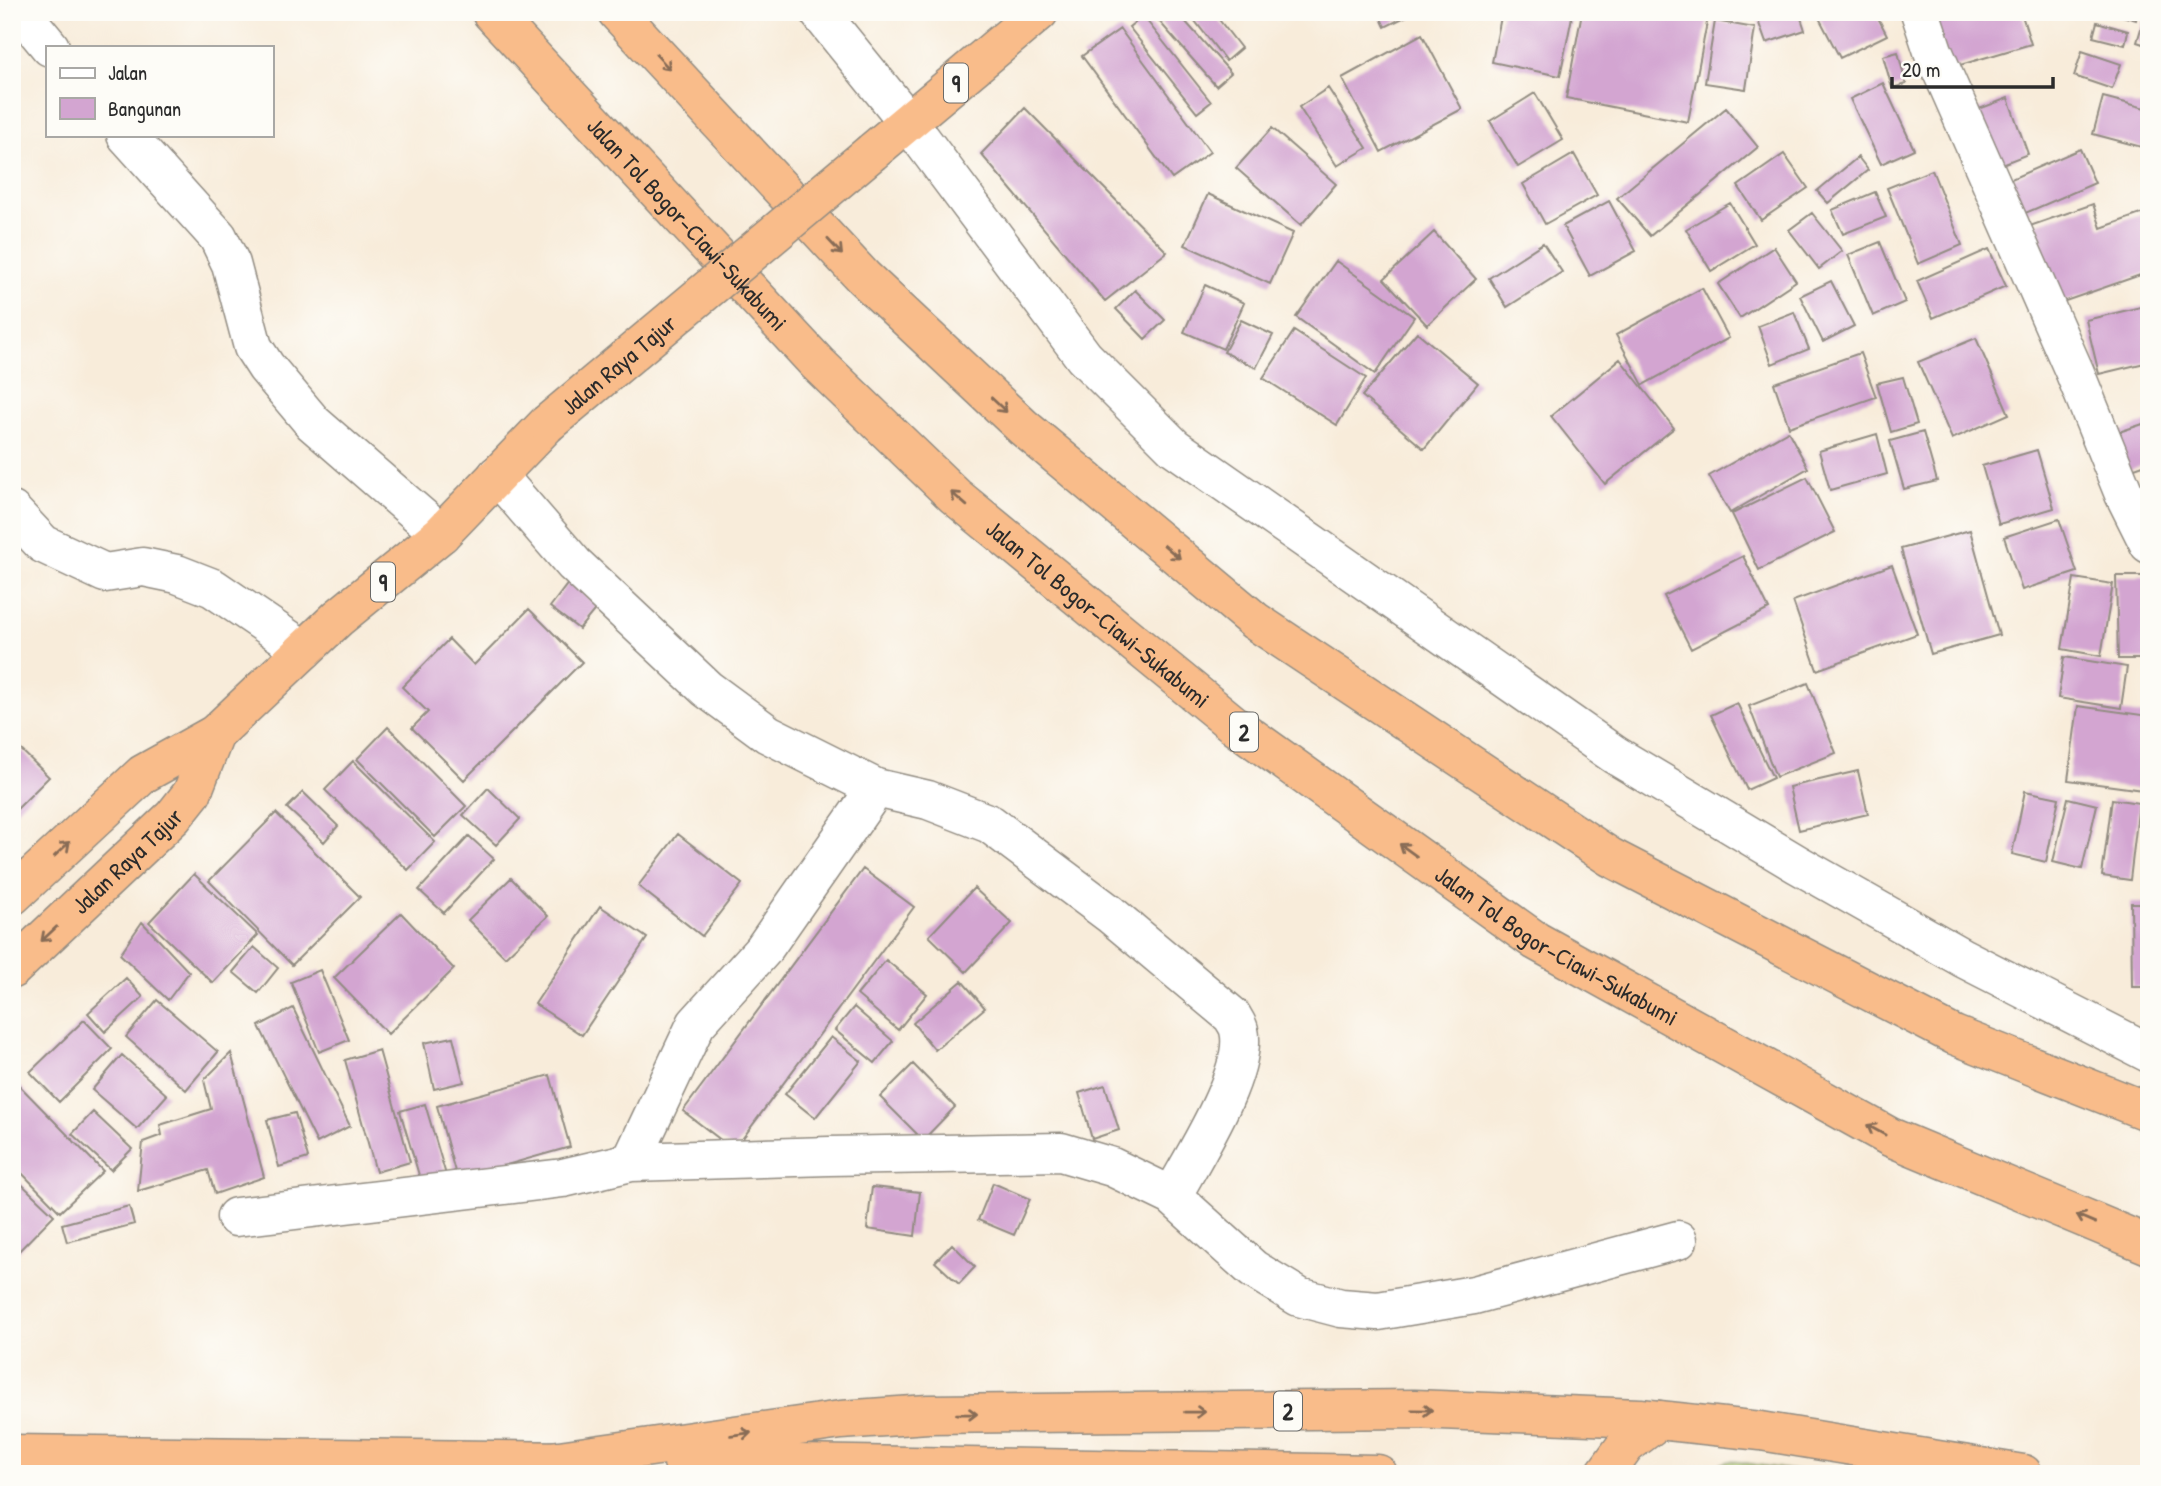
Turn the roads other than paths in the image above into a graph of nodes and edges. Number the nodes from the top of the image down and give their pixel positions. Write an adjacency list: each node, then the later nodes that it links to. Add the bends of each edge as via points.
1 (21, 12): 7 (street)
2 (491, 12): 25 (highway, Jalan Tol Bogor–Ciawi–Sukabumi / 2, one-way to 2, via 1890,1137 1536,941 1233,724 955,496 817,363)
3 (617, 12): 20 (highway, one-way to 20, via 863,277 1023,427 1255,621 1610,857 1954,1035)
4 (819, 12): 8 (street)
5 (1039, 12): 8 (highway, Jalan Raya Tajur / 9)
6 (1920, 12): 13 (street)
7 (49, 46)
8 (909, 123): 10 (highway, Jalan Raya Tajur / 9, bridge, via 547,424); 19 (street, via 1084,357 1174,447 1615,755 1963,958)
9 (126, 136): 12 (street, via 218,237 231,264 253,346 266,367 313,422)
10 (497, 475): 12 (highway, Jalan Raya Tajur / 9); 16 (street, via 574,564 707,690 768,734)
11 (12, 511): 14 (street, via 43,544 105,573 143,567 213,588)
12 (441, 534): 14 (highway, Jalan Raya Tajur / 9)
13 (2149, 544)
14 (303, 649): 15 (highway, Jalan Raya Tajur / 9)
15 (215, 734): 17 (highway, Jalan Raya Tajur / 9, one-way to 15, via 143,774); 18 (highway, Jalan Raya Tajur / 9, one-way to 18, via 192,793 173,817)
16 (876, 788): 21 (street, via 763,950 696,1024); 22 (street, via 928,800 990,824 1110,914 1232,1016 1239,1030 1239,1050 1230,1088)
17 (12, 896)
18 (12, 969)
19 (2149, 1053)
20 (2149, 1112)
21 (631, 1162): 22 (street, via 1061,1152 1112,1167); 23 (street, via 563,1178)
22 (1172, 1196): 24 (street, via 1253,1269 1299,1297 1341,1308 1378,1311 1474,1295)
23 (236, 1217)
24 (1678, 1240)
25 (2149, 1245)
26 (1659, 1420): 28 (highway, 2, one-way to 26, via 841,1420 928,1414 1414,1409); 30 (highway, via 1626,1445); 31 (highway, 2, via 1761,1431)
27 (13, 1454): 28 (highway, 2)
28 (552, 1461): 29 (highway, 2)
29 (1378, 1474)
30 (1605, 1474)
31 (2023, 1474)

